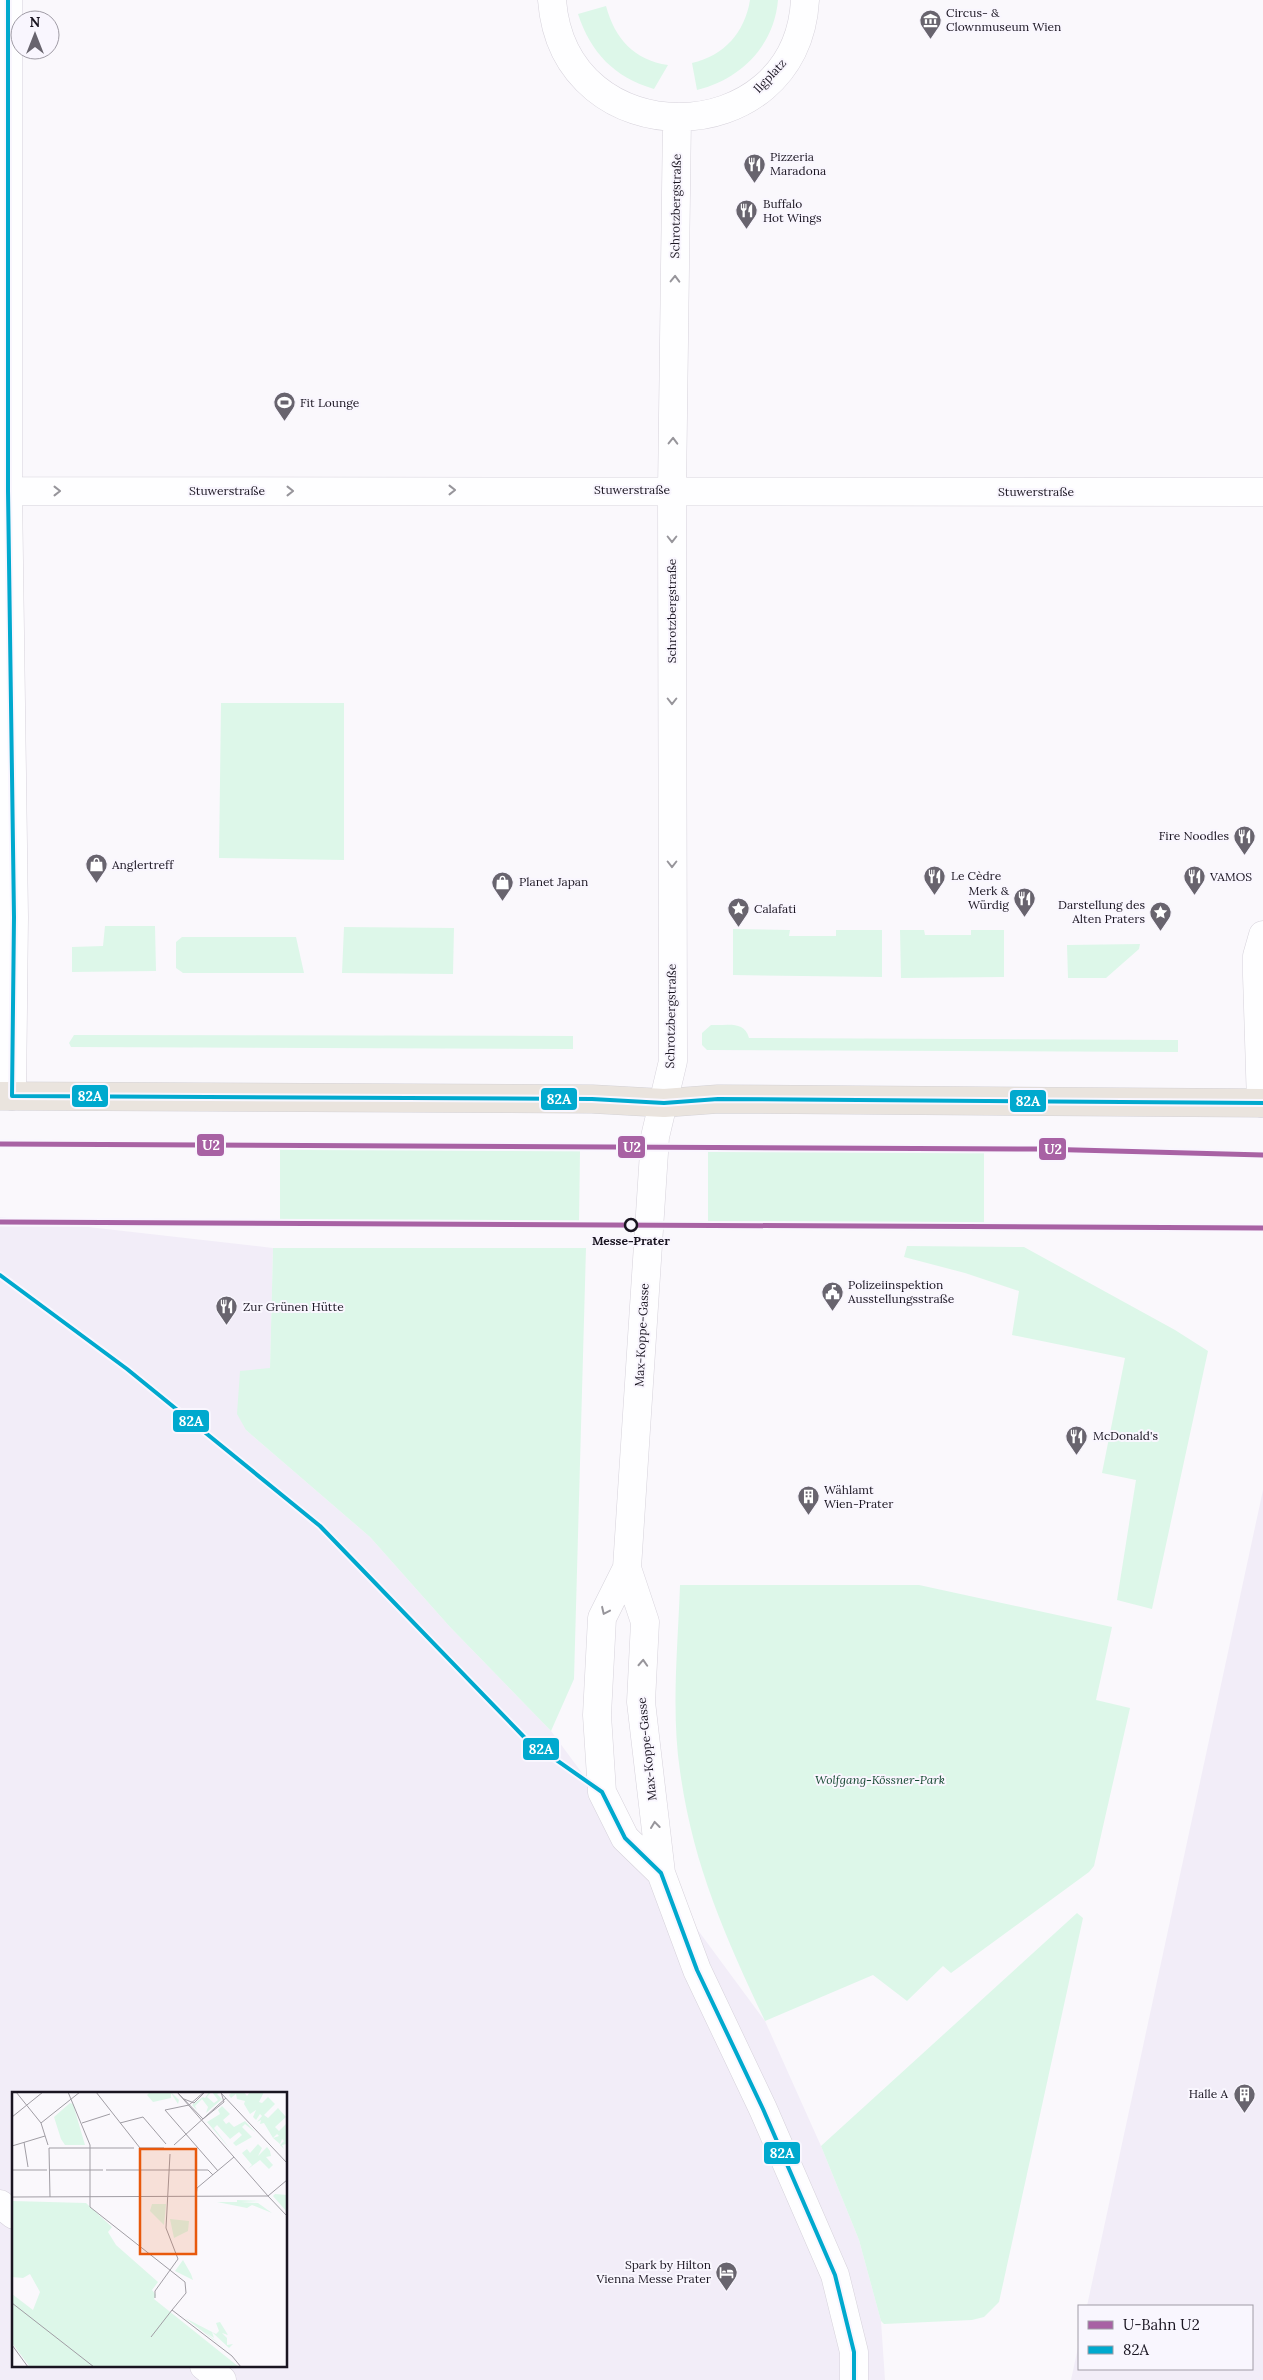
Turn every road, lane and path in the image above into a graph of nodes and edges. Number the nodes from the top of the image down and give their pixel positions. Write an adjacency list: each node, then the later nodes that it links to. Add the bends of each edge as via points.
1 (8, 0): 6 (street)
2 (552, 0): 4 (street, Ilgplatz, via 559,37 580,73 594,87 627,108 649,116)
3 (805, 0): 4 (street, Ilgplatz, via 798,35 787,58 755,94 733,107 714,113)
4 (677, 118): 5 (street, Schrotzbergstraße, one-way to 4)
5 (672, 490): 6 (street, Stuwerstraße, one-way to 5); 7 (street, Stuwerstraße); 10 (street, Schrotzbergstraße, one-way to 10, via 673,1061)
6 (4, 491): 9 (street, via 14,917)
7 (1263, 492)
8 (1263, 935): 11 (street, via 1257,956)
9 (6, 1096): 10 (main road, via 592,1099)
10 (664, 1103): 11 (main road, via 718,1099); 12 (street, Max-Koppe-Gasse, via 655,1137)
11 (1262, 1103)
12 (627, 1568): 13 (street, Max-Koppe-Gasse, one-way to 12, via 641,1702 645,1622); 13 (street, Max-Koppe-Gasse, one-way to 13, via 602,1618 597,1715 602,1792 624,1838)
13 (661, 1873): 18 (street, via 697,1970 836,2275 854,2352)
14 (0, 2204): 15 (street)
15 (12, 2213)
16 (207, 2368): 17 (street)
17 (222, 2380)
18 (854, 2380)

